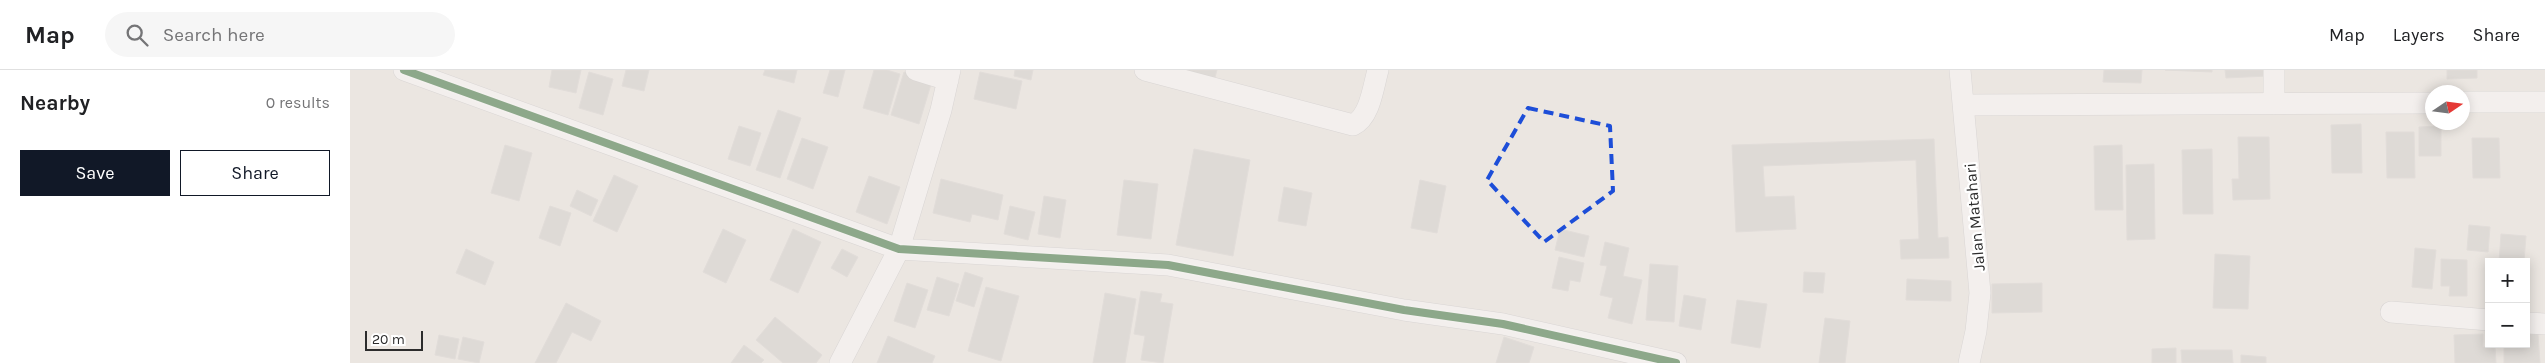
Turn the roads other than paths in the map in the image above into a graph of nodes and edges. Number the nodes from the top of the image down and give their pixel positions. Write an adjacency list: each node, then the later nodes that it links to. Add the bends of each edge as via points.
1 (404, 70): 13 (street)
2 (916, 70): 7 (street)
3 (1145, 70): 4 (street, via 1345,125 1361,122)
4 (1378, 70)
5 (1960, 70): 12 (street, Jalan Matahari)
6 (2274, 70): 11 (street)
7 (949, 75): 13 (street)
8 (2470, 102): 9 (street)
9 (2545, 102)
10 (2425, 103): 11 (street)
11 (2274, 104): 12 (street)
12 (1963, 106): 20 (street, Jalan Matahari, via 1980,292)
13 (899, 249): 18 (street); 19 (street, via 1168,265 1404,310 1503,324)
14 (2391, 312): 15 (street)
15 (2485, 320)
16 (2530, 323): 17 (street)
17 (2545, 324)
18 (840, 363)
19 (1676, 363)
20 (1969, 363)

